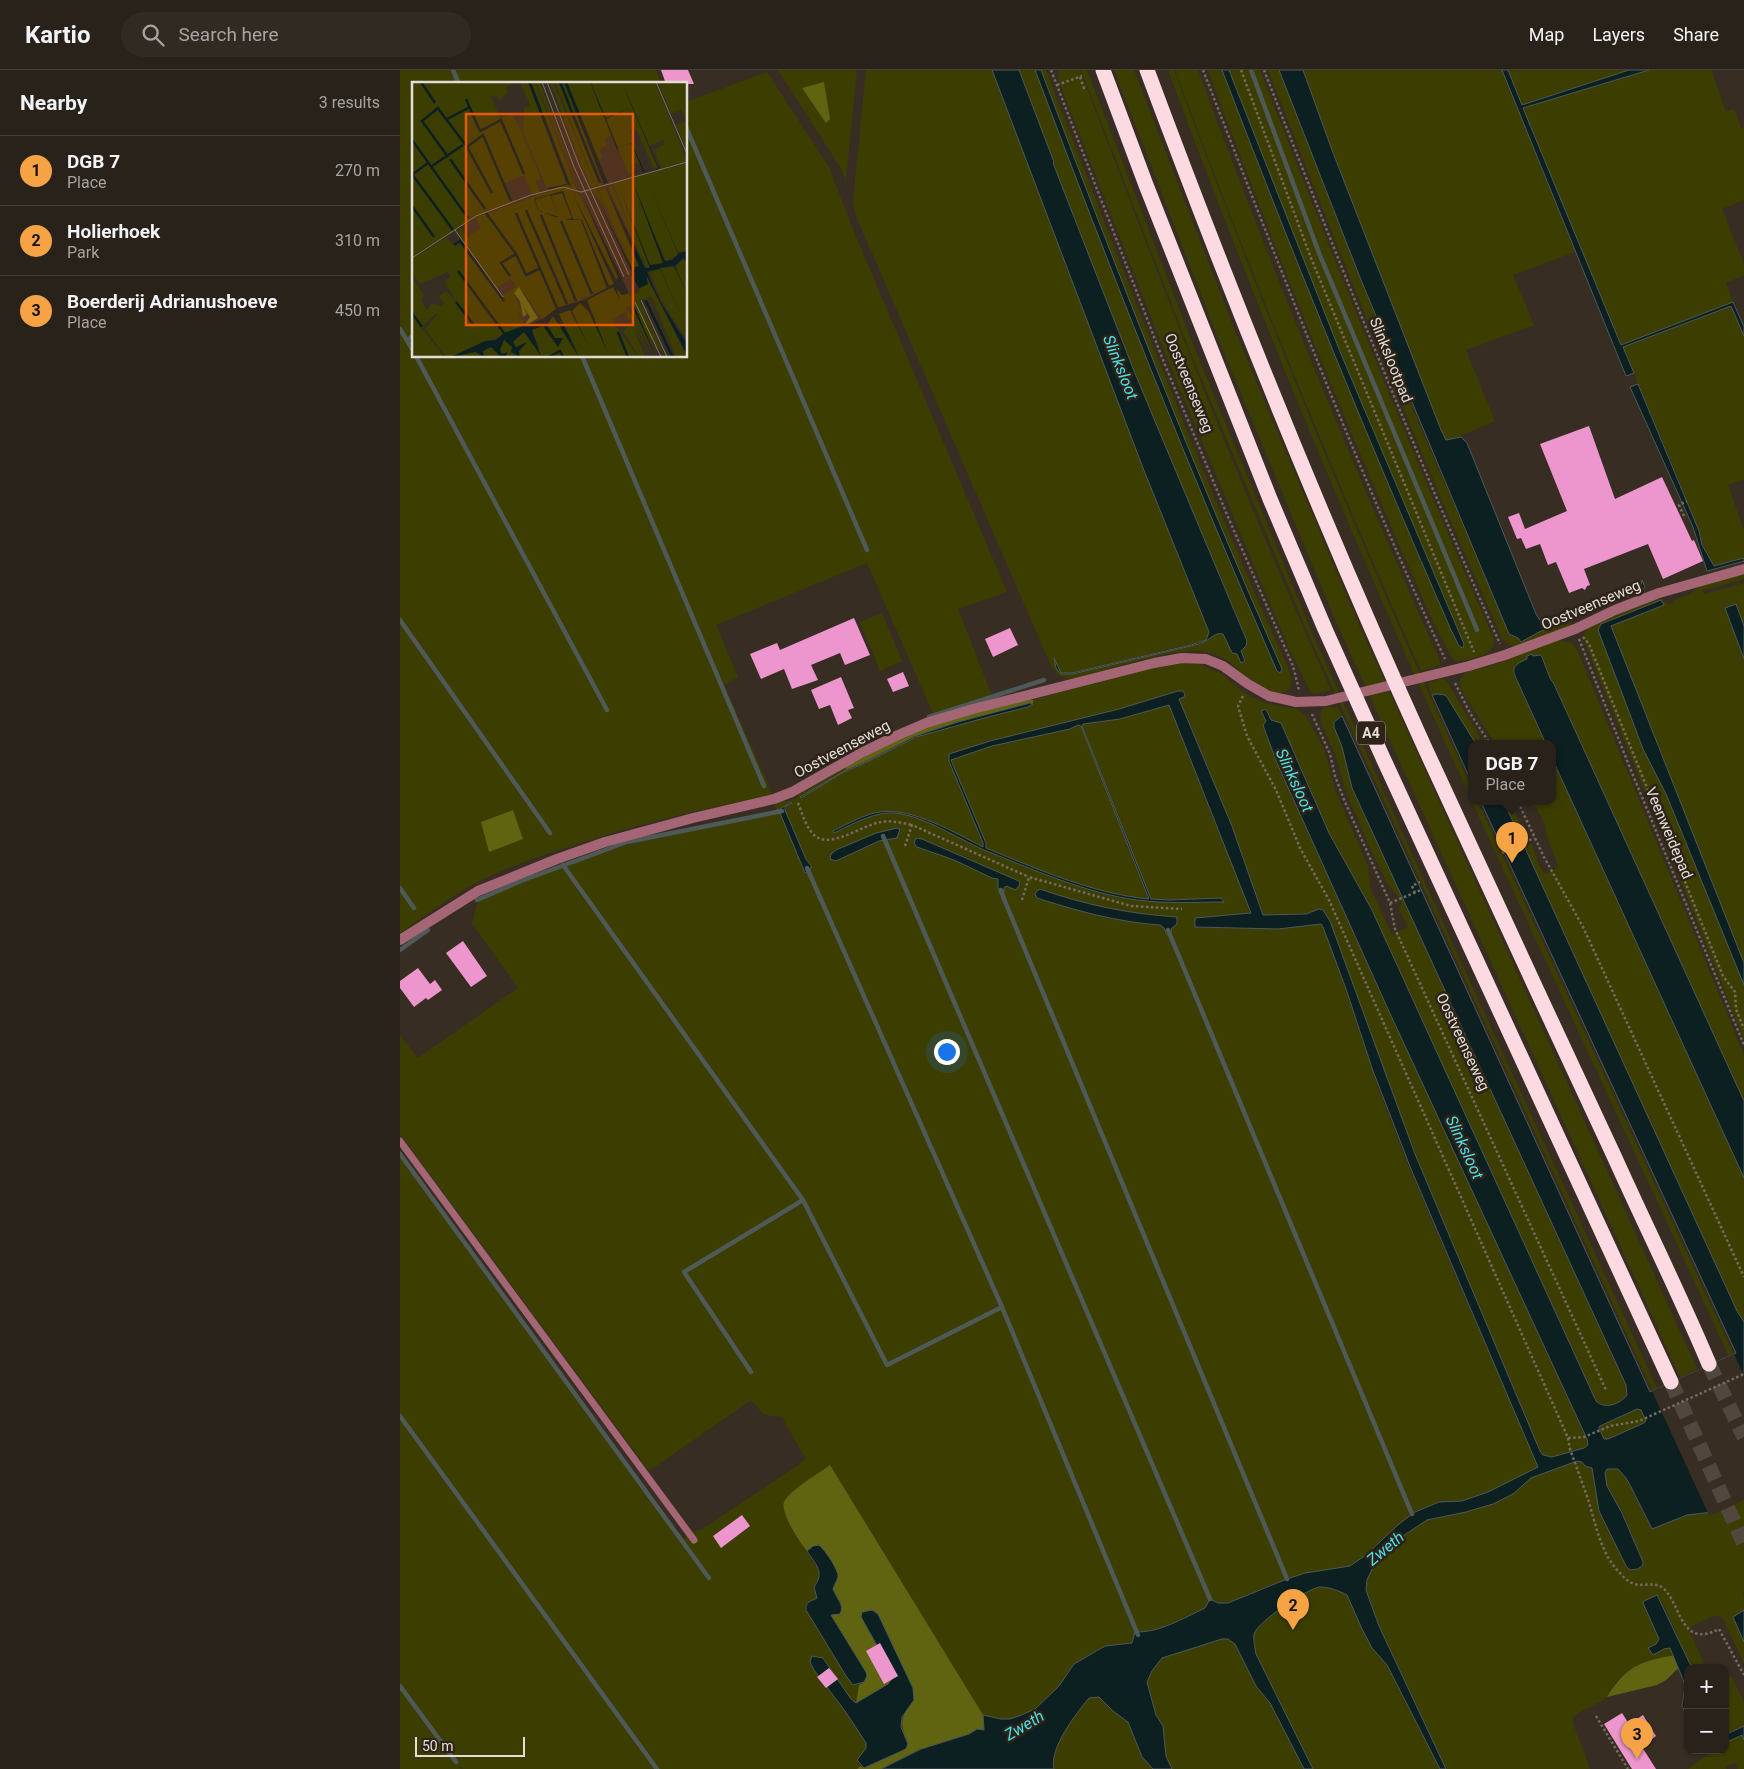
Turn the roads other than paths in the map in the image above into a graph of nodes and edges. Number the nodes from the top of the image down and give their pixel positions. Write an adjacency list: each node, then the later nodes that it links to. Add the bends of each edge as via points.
1 (1103, 70): 7 (highway, A4, via 1270,499 1325,629)
2 (1147, 70): 6 (highway, via 1309,481 1365,610)
3 (1744, 568): 4 (street, Oostveenseweg, via 1659,593 1505,655 1326,701 1307,703 1269,696 1223,666 1206,659 1182,658 973,709 898,735 774,799 605,842 478,891)
4 (400, 940)
5 (400, 1141): 8 (lane)
6 (1709, 1364)
7 (1670, 1382)
8 (694, 1540)

